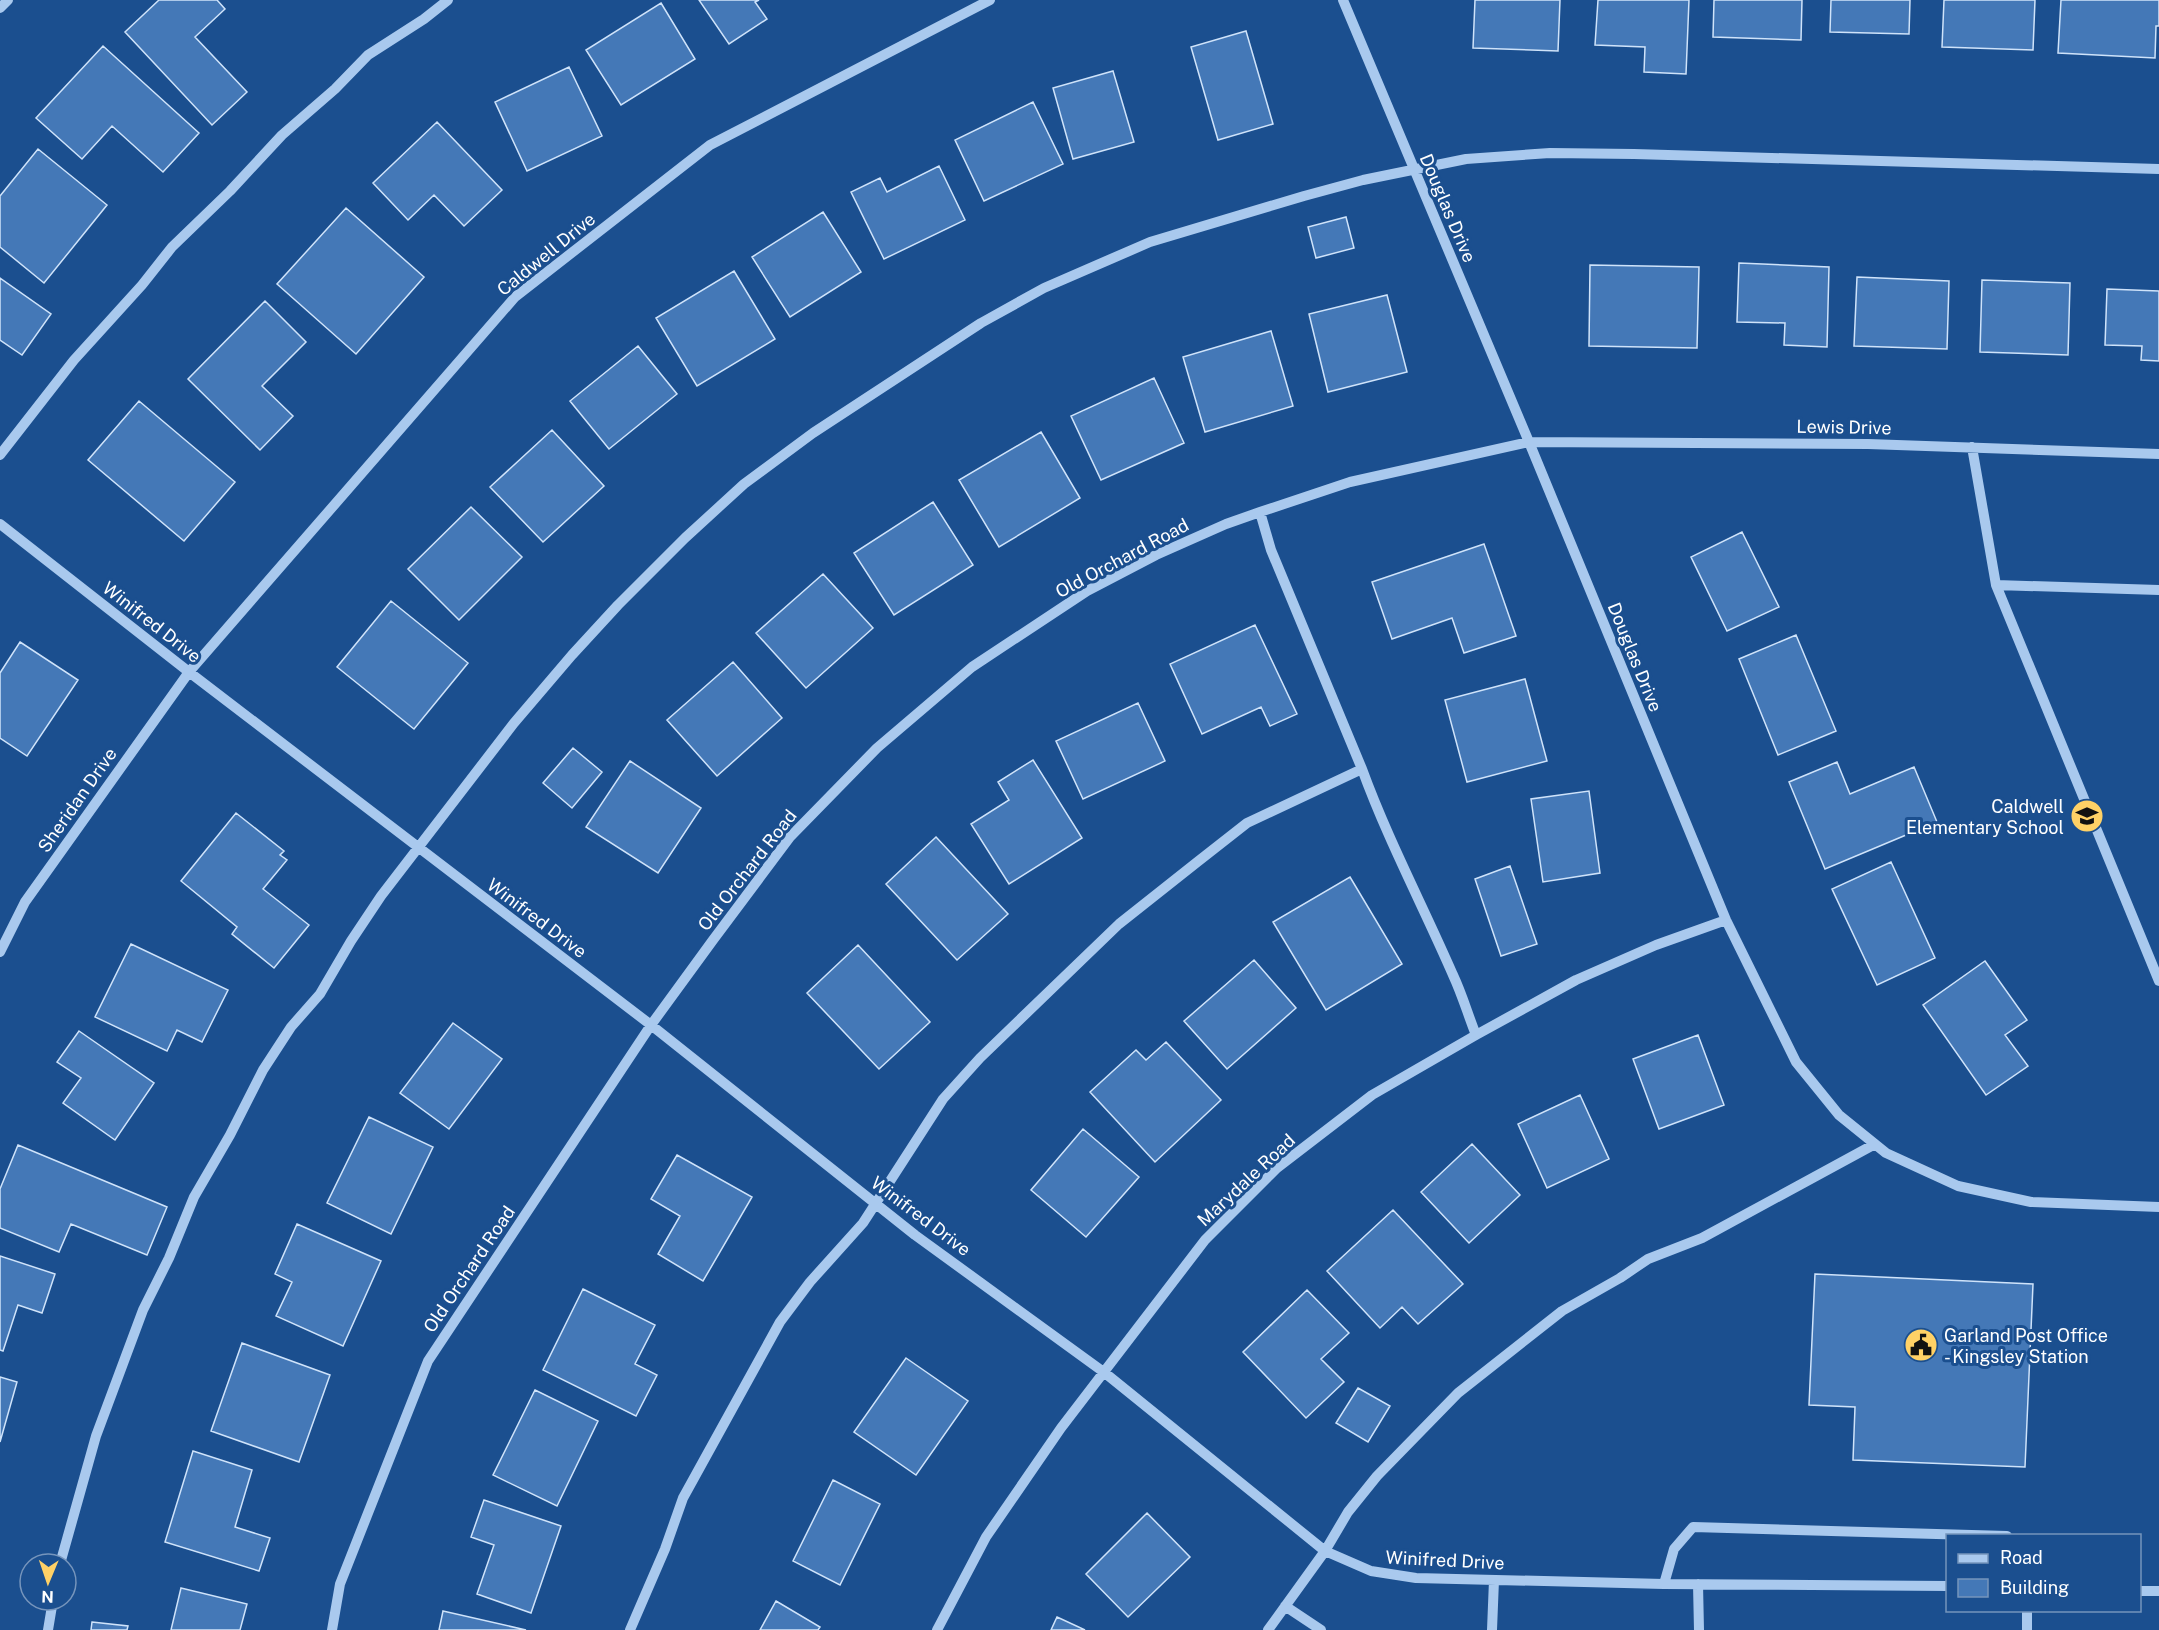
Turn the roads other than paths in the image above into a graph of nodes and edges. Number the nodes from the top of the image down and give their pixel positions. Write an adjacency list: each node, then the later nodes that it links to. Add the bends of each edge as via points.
1 (8, 0): 5 (street)
2 (448, 0): 11 (street, via 368,55 282,135 172,247 74,360)
3 (990, 0): 16 (street, Caldwell Drive, via 710,145 515,297)
4 (1343, 0): 6 (street, Douglas Drive)
5 (0, 8)
6 (1414, 169): 7 (street, via 1466,159 1550,153); 8 (street, Douglas Drive); 18 (street, via 1251,210 1150,242 1044,288 981,323 813,433 744,484 618,605 514,723)
7 (2159, 169)
8 (1528, 442): 9 (street, Lewis Drive); 12 (street, Old Orchard Road, via 1350,482); 19 (street, Douglas Drive)
9 (1972, 447): 10 (street, Lewis Drive); 14 (street)
10 (2159, 454)
11 (0, 455)
12 (1260, 512): 17 (street, via 1271,550); 22 (street, Old Orchard Road, via 1156,555 1087,591 963,675 877,748 790,837)
13 (0, 524): 16 (street, Winifred Drive)
14 (1996, 585): 15 (street); 21 (street)
15 (2159, 590)
16 (189, 672): 18 (street, Winifred Drive); 20 (street, Sheridan Drive, via 25,902)
17 (1362, 769): 23 (street, via 1454,976); 25 (street, via 1247,824 1119,924 943,1099)
18 (417, 847): 22 (street, Winifred Drive); 30 (street, via 369,914 320,994 291,1027 263,1070 194,1197 122,1363 96,1436)
19 (1726, 920): 23 (street, Marydale Road, via 1576,980); 24 (street, Douglas Drive, via 1796,1062 1839,1115)
20 (0, 952)
21 (2159, 981)
22 (651, 1026): 25 (street, Winifred Drive); 41 (street, Old Orchard Road, via 428,1361 340,1584)
23 (1476, 1035): 27 (street, Marydale Road, via 1372,1095 1277,1168 1205,1240)
24 (1875, 1144): 26 (street, Douglas Drive, via 1886,1153 1958,1186 2031,1202); 29 (street, via 1702,1238 1648,1258 1562,1311 1458,1393 1427,1424 1348,1512)
25 (877, 1204): 27 (street, Winifred Drive); 42 (street, via 804,1290 757,1360 683,1498)
26 (2159, 1207)
27 (1105, 1373): 29 (street, Winifred Drive); 43 (street, Marydale Road, via 1061,1428 986,1537)
28 (1946, 1534): 32 (street, via 1693,1527 1674,1549)
29 (1325, 1551): 31 (street, Winifred Drive, via 1371,1571 1416,1578); 37 (street)
30 (63, 1552)
31 (1494, 1580): 32 (street, Winifred Drive); 46 (street)
32 (1664, 1584): 33 (street, Winifred Drive)
33 (1698, 1584): 34 (street, Winifred Drive); 47 (street)
34 (1946, 1586)
35 (2141, 1590): 36 (street)
36 (2159, 1591)
37 (1285, 1606): 44 (street); 45 (street)
38 (51, 1612): 40 (street)
39 (2027, 1612): 48 (street)
40 (48, 1630)
41 (332, 1630)
42 (630, 1630)
43 (938, 1630)
44 (1268, 1630)
45 (1321, 1630)
46 (1492, 1630)
47 (1699, 1630)
48 (2027, 1630)

